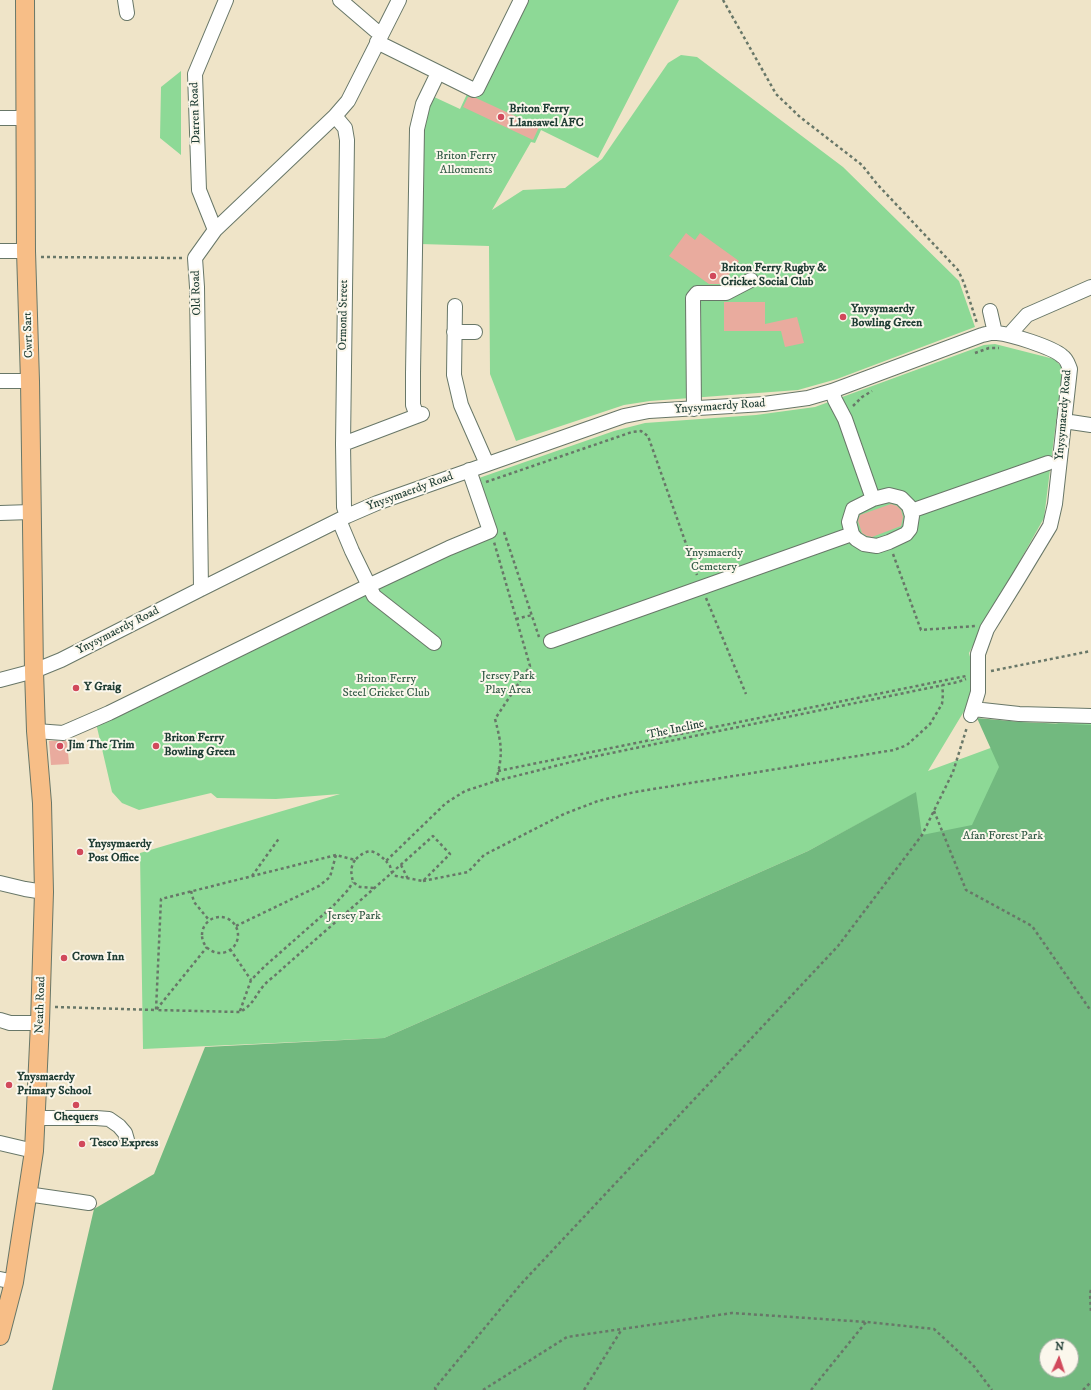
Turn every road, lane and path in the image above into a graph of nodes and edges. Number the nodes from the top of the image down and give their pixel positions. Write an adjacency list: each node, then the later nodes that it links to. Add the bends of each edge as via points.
1 (25, 0): 11 (main road, Cwrt Sart)
2 (226, 0): 12 (street, Darren Road, via 195,74 199,190)
3 (340, 0): 7 (street, via 375,30)
4 (399, 0): 7 (street, Old Road)
5 (521, 0): 8 (street, via 476,89)
6 (723, 0): 23 (path, via 776,94 800,117 862,165 958,270)
7 (380, 38): 8 (street); 9 (street, Old Road, via 348,101)
8 (438, 73): 34 (street, via 423,104 417,129 413,405 420,415)
9 (335, 116): 12 (street, Old Road); 34 (street, Ormond Street, via 345,128 347,140)
10 (0, 118): 11 (street)
11 (25, 118): 14 (main road, Cwrt Sart)
12 (216, 230): 15 (street, Old Road)
13 (0, 251): 14 (street)
14 (26, 253): 15 (path, via 54,258); 27 (main road, Cwrt Sart)
15 (195, 258): 49 (street, Old Road)
16 (751, 280): 30 (street, via 726,293 697,292 693,298)
17 (1091, 287): 22 (street, via 1027,315)
18 (455, 306): 20 (street)
19 (990, 311): 22 (street)
20 (454, 332): 21 (street); 36 (street, via 454,375 461,405)
21 (475, 332)
22 (1002, 334): 23 (street, Ynysymaerdy Road); 32 (street, Ynysymaerdy Road, via 1047,348 1062,356 1067,362 1070,369)
23 (982, 335): 29 (street, Ynysymaerdy Road)
24 (1006, 350): 25 (path, via 990,348)
25 (969, 356)
26 (0, 381): 27 (street)
27 (30, 381): 41 (main road, Cwrt Sart)
28 (876, 389): 31 (path, via 852,407)
29 (832, 391): 30 (street, Ynysymaerdy Road, via 808,398 764,404); 31 (street)
30 (694, 409): 36 (street, Ynysymaerdy Road, via 649,411 624,416)
31 (845, 419): 39 (street)
32 (1064, 421): 33 (street); 58 (street, Ynysymaerdy Road, via 1055,504 1050,526 987,629 978,654)
33 (1091, 425)
34 (343, 444): 43 (street, Ormond Street)
35 (1048, 462): 40 (street)
36 (487, 464): 37 (street, Ynysymaerdy Road)
37 (469, 470): 43 (street, Ynysymaerdy Road); 44 (street)
38 (489, 488): 48 (path, via 486,481 641,431 648,436)
39 (873, 499): 40 (street, via 889,495 901,498); 45 (street, via 853,508 850,522)
40 (911, 511): 46 (street, via 910,529 906,534)
41 (31, 512): 42 (street); 57 (main road, Cwrt Sart)
42 (0, 513)
43 (343, 518): 47 (street, Ormond Street); 49 (street, Ynysymaerdy Road)
44 (496, 528): 47 (street); 50 (path); 51 (path, via 497,551)
45 (852, 534): 46 (street, via 864,544 877,546); 48 (street)
46 (888, 542): 52 (path, via 921,630)
47 (368, 586): 54 (street, Ormond Street, via 374,596); 64 (street, via 63,734)
48 (701, 587): 53 (street); 61 (path)
49 (201, 589): 57 (street, Ynysymaerdy Road, via 61,660)
50 (532, 614): 51 (path); 53 (path, via 540,638)
51 (516, 619): 65 (path, via 530,666 495,719 502,750)
52 (979, 626)
53 (550, 641)
54 (434, 643)
55 (1091, 651): 58 (path)
56 (1070, 657): 58 (path)
57 (34, 671): 59 (street, Ynysymaerdy Road); 64 (main road, Neath Road)
58 (978, 674): 60 (path, The Incline); 62 (street, Ynysymaerdy Road, via 978,692); 65 (path)
59 (0, 680)
60 (942, 685): 66 (path, The Incline, via 587,758); 76 (path, via 942,704 930,724 907,745 894,750 635,792 598,801 564,814 484,855 468,872)
61 (746, 694)
62 (972, 712): 63 (street); 67 (path, via 952,772)
63 (1091, 716)
64 (36, 731): 81 (main road, Neath Road, via 42,802)
65 (498, 771): 66 (path)
66 (496, 781): 71 (path, The Incline, via 465,791 446,803)
67 (934, 810): 88 (path, via 966,890 1032,926); 105 (path, via 922,835 838,946 521,1284 435,1388)
68 (280, 837): 74 (path)
69 (336, 855): 70 (path); 74 (path); 83 (path, via 330,878 319,886)
70 (355, 860): 71 (path, via 362,853 371,852 379,854); 77 (path, via 351,872)
71 (386, 861): 73 (path)
72 (401, 865): 73 (path); 75 (path); 76 (path, via 433,836 450,854)
73 (392, 873): 75 (path); 79 (path)
74 (252, 876): 80 (path)
75 (408, 879): 76 (path)
76 (423, 881)
77 (353, 882): 79 (path, via 360,887); 86 (path, via 333,906)
78 (0, 883): 81 (street)
79 (374, 888): 89 (path, via 264,986 248,1007)
80 (191, 891): 82 (path, via 194,902); 87 (path, via 161,899)
81 (44, 892): 90 (main road, Neath Road)
82 (209, 920): 83 (path, via 215,917 227,918); 84 (path, via 202,930)
83 (236, 926): 85 (path, via 238,937)
84 (207, 947): 85 (path, via 217,952); 87 (path)
85 (230, 949): 86 (path)
86 (251, 980): 89 (path)
87 (156, 1010): 89 (path); 90 (path, via 115,1009)
88 (1091, 1011)
89 (240, 1012)
90 (41, 1014): 91 (street, via 10,1023); 92 (main road, Neath Road)
91 (0, 1020)
92 (35, 1118): 93 (street, via 110,1119 125,1133); 95 (main road, Neath Road)
93 (127, 1140)
94 (0, 1143): 95 (street)
95 (34, 1152): 96 (main road, Neath Road)
96 (27, 1194): 97 (street); 98 (main road, Neath Road)
97 (89, 1202)
98 (7, 1280): 103 (main road, Neath Road)
99 (1091, 1290): 100 (path)
100 (1091, 1313)
101 (867, 1322): 102 (path, via 732,1313); 108 (path); 109 (path, via 934,1329 973,1365)
102 (623, 1329): 106 (path, via 567,1337); 107 (path)
103 (0, 1336)
104 (1091, 1382): 110 (path)
105 (436, 1390)
106 (483, 1390)
107 (584, 1390)
108 (812, 1390)
109 (992, 1390)
110 (1083, 1390)

